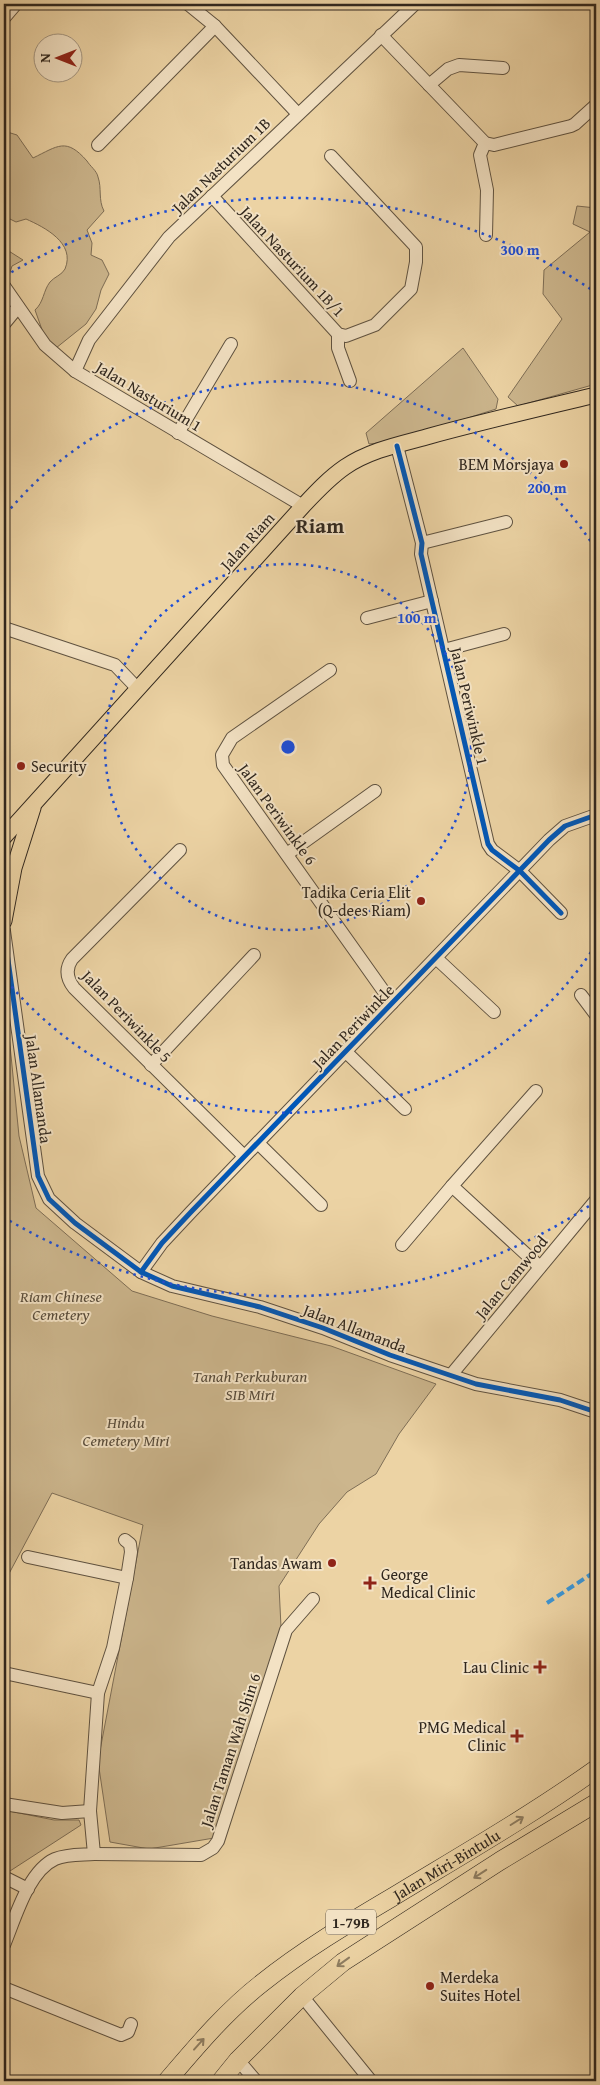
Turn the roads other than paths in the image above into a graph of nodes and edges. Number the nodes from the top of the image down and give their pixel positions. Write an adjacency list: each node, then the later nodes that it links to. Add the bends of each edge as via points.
1 (16, 4): 4 (street)
2 (188, 4): 5 (street)
3 (415, 4): 6 (street, Jalan Nasturium 1B)
4 (4, 18)
5 (215, 26): 10 (street); 12 (street)
6 (381, 35): 8 (street); 10 (street, Jalan Nasturium 1B)
7 (503, 68): 8 (street, via 459,66 448,69)
8 (429, 85): 11 (street)
9 (596, 105): 11 (street, via 570,126 494,145)
10 (298, 114): 14 (street, Jalan Nasturium 1B)
11 (485, 143): 15 (street, via 480,155 487,190)
12 (98, 145)
13 (331, 156): 19 (street, Jalan Nasturium 1B/1, via 416,247 416,269 411,290 375,326 346,336)
14 (212, 196): 19 (street, Jalan Nasturium 1B/1); 21 (street, Jalan Nasturium 1B, via 169,237 90,340)
15 (486, 235)
16 (4, 286): 17 (street, Jalan Nasturium 1)
17 (18, 307): 18 (street); 21 (street, Jalan Nasturium 1, via 45,345)
18 (4, 324)
19 (338, 334): 22 (street, via 338,348)
20 (231, 344): 24 (street)
21 (75, 371): 24 (street, Jalan Nasturium 1)
22 (350, 381)
23 (596, 394): 25 (main road, Jalan Riam)
24 (178, 433): 26 (street, Jalan Nasturium 1)
25 (397, 446): 26 (main road, Jalan Riam, via 369,454 345,467); 28 (street, Jalan Periwinkle 1)
26 (303, 506): 35 (main road, Jalan Riam)
27 (506, 522): 28 (street)
28 (422, 543): 29 (street, Jalan Periwinkle 1, via 421,554)
29 (432, 601): 30 (street); 33 (street, Jalan Periwinkle 1)
30 (367, 618)
31 (4, 628): 35 (street, via 115,665)
32 (504, 634): 33 (street)
33 (444, 650): 42 (street, Jalan Periwinkle 1, via 488,844)
34 (330, 670): 41 (street, Jalan Periwinkle 6, via 232,738 222,755 223,766)
35 (138, 689): 37 (main road, Jalan Riam)
36 (375, 791): 41 (street)
37 (35, 802): 39 (main road, Jalan Riam); 44 (main road, via 14,868)
38 (596, 814): 42 (street, Jalan Periwinkle, via 565,826)
39 (4, 837)
40 (180, 850): 54 (street, Jalan Periwinkle 5, via 68,964 69,982)
41 (287, 854): 50 (street, Jalan Periwinkle 6)
42 (520, 871): 43 (street, Jalan Periwinkle 1); 48 (street, Jalan Periwinkle)
43 (561, 913)
44 (4, 921)
45 (4, 931): 46 (street, Jalan Allamanda)
46 (6, 952): 64 (street, Jalan Allamanda, via 38,1176 49,1199)
47 (254, 955): 54 (street)
48 (436, 958): 50 (street, Jalan Periwinkle); 51 (street)
49 (581, 995): 52 (street)
50 (392, 1004): 53 (street, Jalan Periwinkle)
51 (494, 1012)
52 (595, 1012)
53 (346, 1052): 56 (street); 57 (street, Jalan Periwinkle)
54 (151, 1066): 58 (street, Jalan Periwinkle 5)
55 (536, 1091): 59 (street)
56 (405, 1109)
57 (258, 1143): 58 (street, Jalan Periwinkle); 61 (street)
58 (244, 1156): 64 (street, Jalan Periwinkle, via 162,1242)
59 (452, 1186): 62 (street); 63 (street)
60 (596, 1200): 63 (street, Jalan Camwood)
61 (322, 1205)
62 (402, 1245)
63 (540, 1267): 65 (street, Jalan Camwood)
64 (141, 1272): 65 (street, Jalan Allamanda, via 172,1286 260,1307)
65 (451, 1376): 66 (street, Jalan Allamanda, via 560,1400)
66 (596, 1412)
67 (125, 1540): 69 (street, via 130,1544 131,1552)
68 (28, 1557): 69 (street)
69 (127, 1578): 72 (street, via 112,1648)
70 (313, 1599): 79 (street, Jalan Taman Wah Shin 6, via 286,1630 218,1841 213,1848 201,1855)
71 (4, 1673): 72 (street)
72 (98, 1693): 78 (street)
73 (596, 1770): 75 (highway, Jalan Miri-Bintulu / 1-79B)
74 (596, 1778): 75 (highway)
75 (560, 1795): 88 (highway, Jalan Miri-Bintulu / 1-79B, one-way to 75, via 226,2016 261,1984 342,1928)
76 (596, 1803): 84 (highway, Jalan Miri-Bintulu, one-way to 84, via 343,1962)
77 (4, 1804): 78 (street, via 62,1814)
78 (90, 1811): 79 (street)
79 (94, 1854): 81 (street, Jalan Taman Wah Shin 6, via 56,1859 42,1867)
80 (4, 1877): 81 (street)
81 (28, 1889): 82 (street, Jalan Taman Wah Shin 6)
82 (4, 1945)
83 (4, 1988): 85 (street, via 121,2035 128,2032)
84 (302, 1996): 86 (highway, Jalan Miri-Bintulu); 87 (street)
85 (131, 2024)
86 (238, 2060): 89 (highway, Jalan Miri-Bintulu); 90 (street)
87 (368, 2080)
88 (167, 2081)
89 (221, 2081)
90 (256, 2081)

